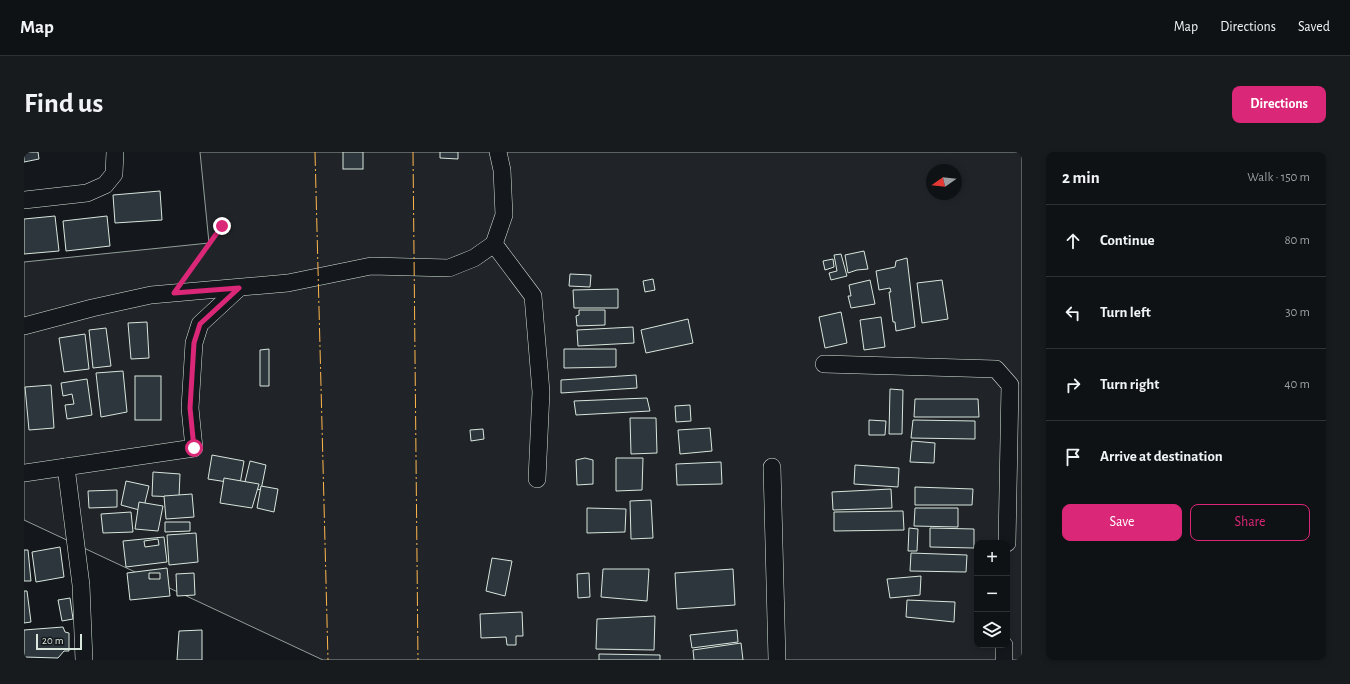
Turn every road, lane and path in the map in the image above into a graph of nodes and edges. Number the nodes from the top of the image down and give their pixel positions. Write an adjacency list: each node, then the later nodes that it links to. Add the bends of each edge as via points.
1 (114, 152): 3 (street, via 114,174 105,185 87,193)
2 (498, 152): 5 (street, via 502,170 504,215)
3 (24, 200)
4 (222, 226): 7 (path)
5 (494, 244): 6 (street, via 474,258 449,268 371,266 288,283); 13 (street, via 533,296 541,392)
6 (239, 288): 7 (street); 10 (street, via 200,324 194,343 190,408 194,448)
7 (174, 293): 8 (street, via 151,295)
8 (24, 326)
9 (824, 364): 14 (street, via 996,369 1010,385)
10 (66, 467): 12 (street); 16 (street, via 81,585)
11 (772, 467): 17 (street)
12 (24, 473)
13 (537, 478)
14 (1007, 540)
15 (1004, 648): 18 (street)
16 (84, 660)
17 (777, 660)
18 (1004, 660)

